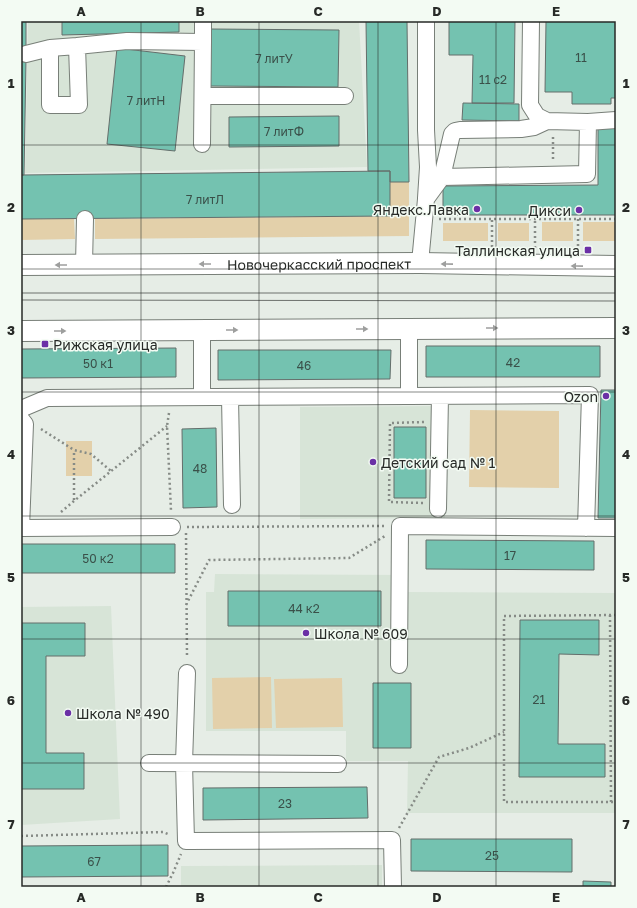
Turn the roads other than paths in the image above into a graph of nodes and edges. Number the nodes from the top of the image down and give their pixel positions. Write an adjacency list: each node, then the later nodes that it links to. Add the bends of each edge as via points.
1 (203, 21): 4 (lane)
2 (426, 21): 15 (lane)
3 (531, 21): 11 (lane, via 530,105 537,116)
4 (203, 42): 5 (lane, via 127,41); 8 (lane)
5 (77, 46): 6 (lane); 6 (lane, via 79,105 50,105)
6 (50, 48): 7 (lane)
7 (26, 54)
8 (203, 96): 9 (lane); 13 (lane)
9 (345, 96)
10 (616, 120): 12 (lane)
11 (550, 122): 12 (lane); 14 (lane, via 521,129 455,131 452,134)
12 (588, 122): 14 (lane, via 587,174)
13 (202, 144)
14 (442, 176): 15 (lane)
15 (426, 199): 17 (lane)
16 (85, 219): 19 (lane)
17 (420, 263): 19 (main road, Новочеркасский проспект, one-way to 19); 20 (main road, Новочеркасский проспект, one-way to 17)
18 (21, 265): 19 (main road, Новочеркасский проспект, one-way to 18)
19 (84, 265)
20 (616, 266)
21 (616, 328): 22 (main road, one-way to 21)
22 (409, 329): 23 (main road, one-way to 22); 25 (lane)
23 (202, 330): 24 (main road, one-way to 23); 27 (lane)
24 (21, 331)
25 (409, 396): 26 (lane); 28 (lane)
26 (440, 396): 31 (lane); 34 (lane, via 590,395)
27 (202, 397): 28 (lane); 29 (lane, via 48,398)
28 (230, 397): 30 (lane)
29 (22, 417): 33 (lane)
30 (232, 505)
31 (438, 506)
32 (172, 527): 33 (lane)
33 (21, 528)
34 (586, 528): 35 (lane); 36 (lane, via 400,526)
35 (616, 528)
36 (399, 665)
37 (187, 673): 39 (lane)
38 (149, 763): 39 (lane)
39 (184, 763): 40 (lane); 41 (lane, via 186,841 392,840)
40 (338, 764)
41 (393, 887)

